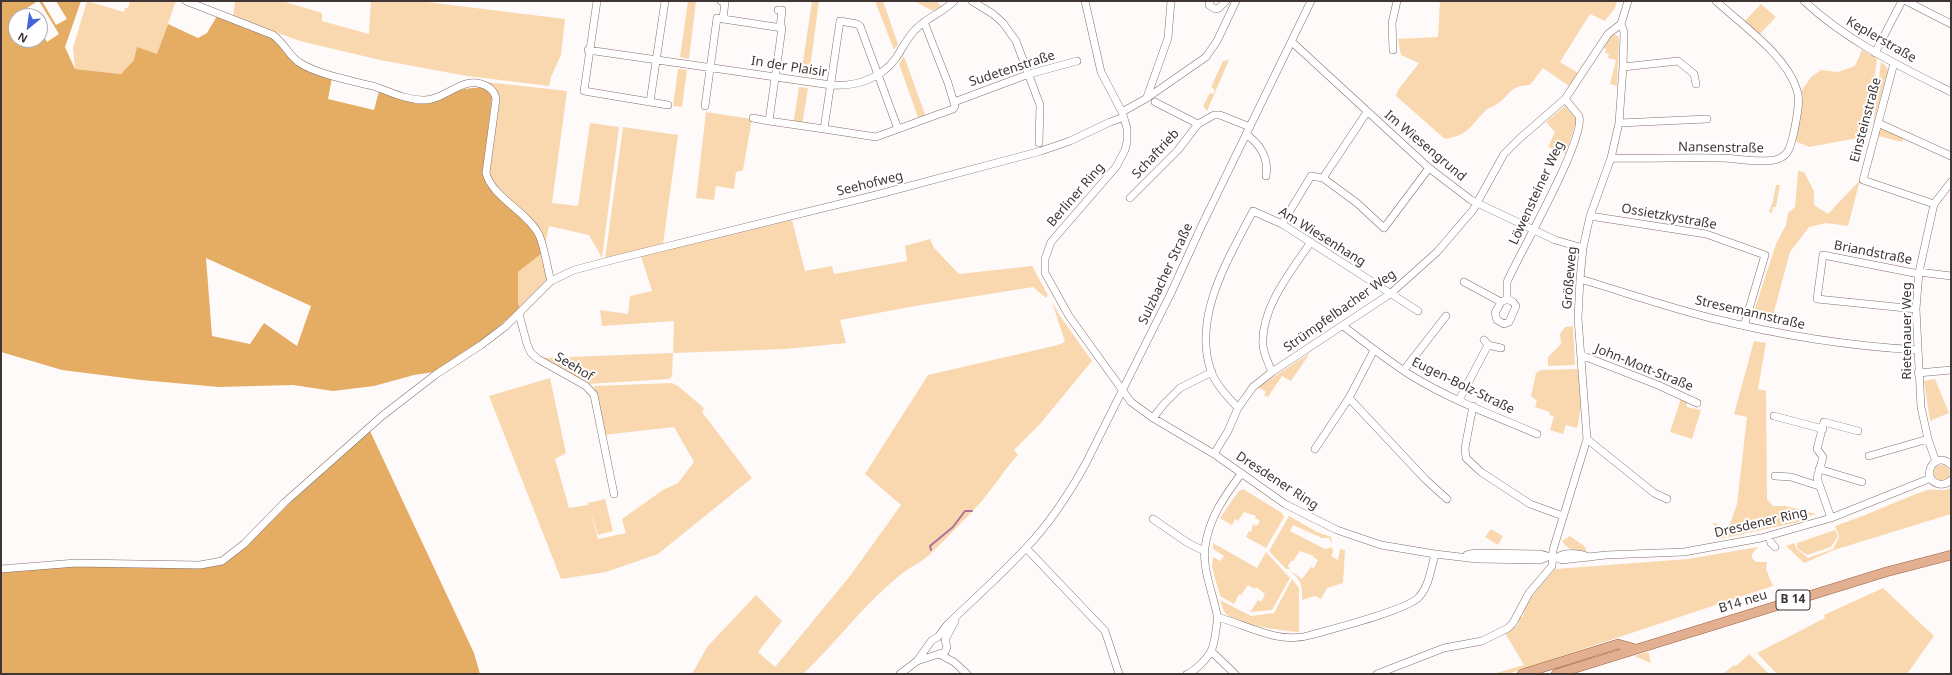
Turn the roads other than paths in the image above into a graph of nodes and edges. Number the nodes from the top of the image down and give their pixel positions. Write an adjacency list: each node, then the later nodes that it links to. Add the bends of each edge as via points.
1 (186, 1): 76 (street, via 273,35 282,42 295,60 312,69 407,98 428,100 472,82 491,88 496,99 486,173 495,188 539,233)
2 (597, 1): 26 (street)
3 (665, 1): 29 (street)
4 (721, 1): 20 (street, via 725,2)
5 (954, 1): 21 (street, In der Plaisir)
6 (972, 1): 35 (street, via 992,14 1010,32)
7 (1085, 1): 48 (street, Berliner Ring, via 1101,72)
8 (1171, 1): 40 (street, via 1168,38)
9 (1210, 1): 10 (street, via 1209,6 1215,9)
10 (1226, 1)
11 (1236, 1): 40 (street, Seehofweg, via 1217,41 1206,57)
12 (1311, 1): 25 (street, Sulzbacher Straße)
13 (1397, 1): 27 (street, via 1392,23)
14 (1628, 1): 22 (street, Größeweg)
15 (1716, 1): 60 (street, Nansenstraße, via 1779,60 1792,78 1798,91 1797,114 1788,152 1783,157 1770,160)
16 (1804, 1): 28 (street, Keplerstraße, via 1836,28)
17 (1902, 1): 28 (street)
18 (1906, 1): 23 (street)
19 (778, 10): 24 (street, via 782,10)
20 (723, 19): 24 (street); 32 (street, via 717,18)
21 (924, 22): 34 (street, In der Plaisir, via 914,31 894,60); 43 (street)
22 (1621, 24): 33 (street, Größeweg, via 1624,32); 41 (street, Strümpfelbacher Weg, via 1608,34)
23 (1951, 24)
24 (780, 28): 36 (street)
25 (1292, 42): 47 (street, Im Wiesengrund); 57 (street, Sulzbacher Straße)
26 (589, 50): 29 (street, In der Plaisir); 42 (street, via 584,91)
27 (1393, 50)
28 (1875, 53): 31 (street, Keplerstraße)
29 (656, 60): 32 (street, In der Plaisir); 42 (street)
30 (1077, 61): 35 (street, Sudetenstraße)
31 (1894, 63): 39 (street, Keplerstraße); 53 (street, Einsteinstraße)
32 (710, 67): 36 (street, In der Plaisir); 46 (street)
33 (1623, 67): 37 (street, via 1678,61 1694,74); 52 (street, Größeweg)
34 (877, 74): 38 (street, In der Plaisir, via 856,84); 38 (street, via 860,26 840,21); 56 (street)
35 (1030, 74): 43 (street, Sudetenstraße); 58 (street, via 1040,105)
36 (775, 77): 38 (street, In der Plaisir); 51 (street)
37 (1696, 84)
38 (831, 85): 55 (street)
39 (1951, 92)
40 (1147, 98): 48 (street, Seehofweg)
41 (1565, 99): 66 (street, Strümpfelbacher Weg, via 1504,154); 70 (street, Löwensteiner Weg, via 1580,116 1579,128)
42 (650, 102): 45 (street)
43 (954, 102): 56 (street, via 953,109)
44 (1155, 102): 54 (street, Schaftrieb)
45 (668, 105)
46 (705, 106)
47 (1368, 112): 61 (street, Im Wiesengrund); 63 (street)
48 (1123, 114): 76 (street, Seehofweg, via 1088,134 1041,151 876,196 574,270); 94 (street, Berliner Ring, via 1128,142 1123,157 1051,242 1044,265 1047,279 1057,297)
49 (753, 118): 51 (street)
50 (1707, 119): 52 (street)
51 (769, 121): 55 (street)
52 (1619, 123): 60 (street, Größeweg)
53 (1878, 123): 59 (street); 67 (street, Einsteinstraße, via 1863,180)
54 (1198, 124): 57 (street, Schaftrieb, via 1214,115 1220,115); 65 (street, Schaftrieb, via 1178,150)
55 (824, 129): 56 (street, via 876,137)
56 (898, 129)
57 (1248, 130): 62 (street, via 1263,152 1267,167); 94 (street, Sulzbacher Straße)
58 (1039, 143)
59 (1951, 156)
60 (1611, 158): 68 (street, Größeweg)
61 (1429, 168): 63 (street, via 1384,228 1357,203); 66 (street, Im Wiesengrund)
62 (1266, 176)
63 (1323, 178): 69 (street, via 1311,176)
64 (1951, 182): 67 (street, Rietenauer Weg)
65 (1130, 198)
66 (1477, 203): 70 (street, Im Wiesengrund); 78 (street, Strümpfelbacher Weg, via 1437,252)
67 (1934, 204): 73 (street, Rietenauer Weg)
68 (1590, 216): 72 (street, Größeweg); 84 (street, Ossietzkystraße, via 1706,234 1765,255)
69 (1282, 224): 71 (street, Am Wiesenhang); 91 (street, Am Wiesenhang, via 1253,211 1221,274 1206,327 1207,356)
70 (1534, 230): 72 (street, Im Wiesengrund, via 1555,240); 77 (street, Löwensteiner Weg, via 1507,282 1504,301)
71 (1311, 242): 78 (street, Am Wiesenhang); 92 (street, via 1285,279 1267,315 1263,347)
72 (1583, 248): 75 (street, Größeweg)
73 (1919, 273): 74 (street); 79 (street, Rietenauer Weg); 79 (street, Briandstraße, via 1823,255 1817,299)
74 (1951, 276)
75 (1580, 279): 84 (street, Stresemannstraße); 88 (street, Größeweg, via 1578,318)
76 (551, 281): 81 (street)
77 (1464, 282)
78 (1390, 294): 80 (street, Am Wiesenhang); 83 (street, Strümpfelbacher Weg)
79 (1916, 310): 87 (street, Rietenauer Weg)
80 (1418, 311)
81 (519, 314): 119 (street, Seehof, via 531,353 586,386 594,395); 132 (street, via 492,338 434,375 382,416 284,503 244,544 222,561 200,565 76,563)
82 (1446, 316): 89 (street)
83 (1343, 326): 86 (street, Eugen-Bolz-Straße); 92 (street, Strümpfelbacher Weg)
84 (1744, 326): 87 (street, Stresemannstraße, via 1862,346)
85 (1501, 348): 96 (street, via 1486,342)
86 (1374, 350): 89 (street, Eugen-Bolz-Straße); 95 (street)
87 (1918, 350): 93 (street, Rietenauer Weg)
88 (1582, 355): 97 (street, John-Mott-Straße); 105 (street, Größeweg)
89 (1404, 370): 96 (street, Eugen-Bolz-Straße)
90 (1951, 370): 93 (street)
91 (1212, 372): 99 (street); 101 (street, via 1180,388)
92 (1272, 372): 99 (street, Strümpfelbacher Weg, via 1253,387)
93 (1918, 373): 106 (street, Rietenauer Weg, via 1921,407)
94 (1123, 389): 101 (street, Dresdener Ring, via 1131,402); 126 (street, Sulzbacher Straße, via 1070,491)
95 (1349, 398): 107 (street); 120 (street)
96 (1459, 400): 98 (street, Eugen-Bolz-Straße)
97 (1697, 403)
98 (1473, 406): 104 (street, Eugen-Bolz-Straße); 122 (street, via 1465,448 1466,458 1481,472 1530,504)
99 (1238, 408): 108 (street, Strümpfelbacher Weg)
100 (1774, 416): 102 (street)
101 (1153, 418): 108 (street, Dresdener Ring)
102 (1822, 429): 103 (street, via 1824,422); 112 (street, via 1817,449 1823,457)
103 (1858, 431)
104 (1537, 434)
105 (1587, 439): 121 (street, via 1654,493); 122 (street, Größeweg)
106 (1928, 439): 109 (street); 110 (street, Rietenauer Weg)
107 (1315, 449)
108 (1214, 454): 113 (street, Dresdener Ring)
109 (1869, 456)
110 (1936, 462): 111 (street, via 1942,460); 115 (street, via 1930,469)
111 (1951, 465)
112 (1819, 469): 117 (street); 118 (street)
113 (1241, 474): 128 (street, via 1214,515 1208,528); 129 (street, Dresdener Ring, via 1285,504 1337,530 1381,545)
114 (1775, 476): 118 (street, via 1791,477)
115 (1931, 478): 116 (street, via 1941,484); 124 (street, Dresdener Ring)
116 (1951, 480)
117 (1862, 482)
118 (1819, 486): 124 (street)
119 (614, 494)
120 (1447, 499)
121 (1667, 499)
122 (1563, 516): 131 (street, Größeweg)
123 (1153, 518): 128 (street)
124 (1831, 518): 125 (street, Dresdener Ring)
125 (1769, 536): 127 (street); 131 (street, Dresdener Ring, via 1684,552 1562,560)
126 (1026, 548): 133 (street, Sulzbacher Straße); 146 (street, via 1105,631)
127 (1775, 548)
128 (1204, 551): 134 (street)
129 (1435, 554): 131 (street, Dresdener Ring, via 1477,559 1540,560); 134 (street, via 1428,581 1416,600 1400,608 1311,636 1279,637)
130 (1951, 555): 138 (main road, B14 neu / B 14, via 1886,572)
131 (1552, 557): 149 (street, Größeweg, via 1552,566 1529,593 1508,628 1482,641 1444,648)
132 (1, 569)
133 (958, 615): 135 (street, Sulzbacher Straße); 137 (street, Sulzbacher Straße)
134 (1217, 617): 139 (street)
135 (938, 637): 136 (street, Sulzbacher Straße, via 933,638); 137 (street)
136 (930, 644): 140 (street, via 932,651); 141 (street, Sulzbacher Straße)
137 (946, 644): 140 (street, Sulzbacher Straße, via 945,652); 142 (street)
138 (1636, 649): 143 (main road, via 1618,644); 152 (main road, B 14)
139 (1211, 651): 147 (street); 148 (street)
140 (938, 654): 141 (street, Sulzbacher Straße); 142 (street)
141 (917, 661): 144 (street, Sulzbacher Straße)
142 (954, 662): 145 (street)
143 (1546, 667): 150 (main road); 151 (main road)
144 (900, 674)
145 (967, 674)
146 (1119, 674)
147 (1187, 674)
148 (1235, 674)
149 (1377, 674)
150 (1522, 674)
151 (1536, 674)
152 (1556, 674)

